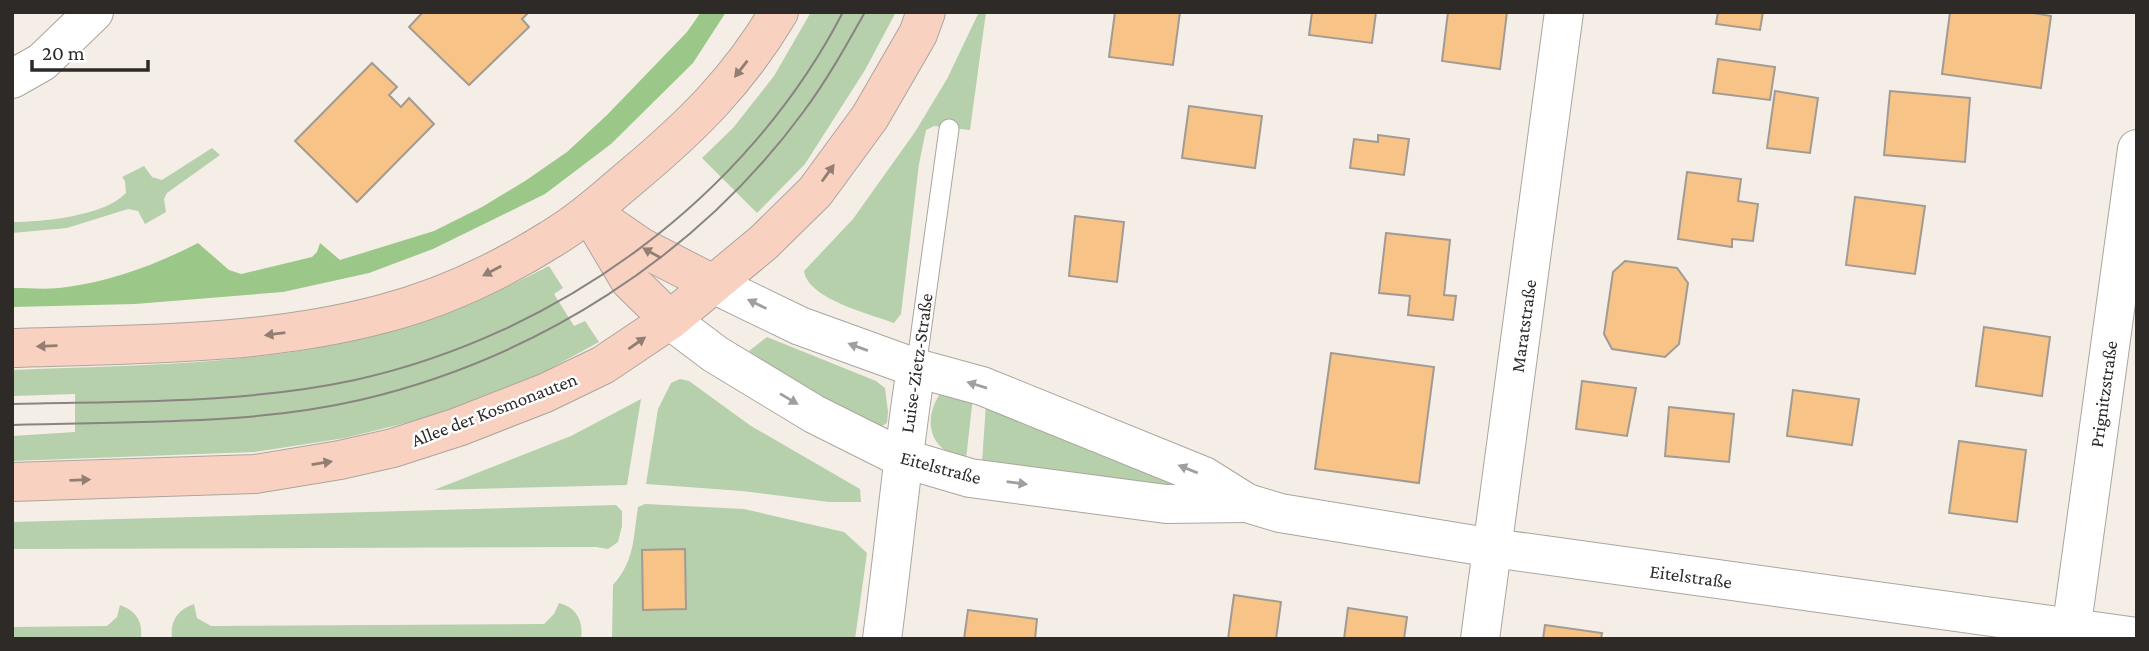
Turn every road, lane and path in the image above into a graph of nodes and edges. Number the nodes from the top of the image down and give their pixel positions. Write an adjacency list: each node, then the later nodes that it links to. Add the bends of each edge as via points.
1 (93, 12): 5 (street, via 41,62)
2 (779, 12): 8 (main road, one-way to 8, via 756,50 714,102)
3 (926, 12): 9 (main road, Allee der Kosmonauten, one-way to 3, via 815,192 870,117)
4 (1564, 12): 16 (street, Maratstraße)
5 (12, 79)
6 (948, 129): 12 (lane, Luise-Zietz-Straße)
7 (2137, 149): 17 (street, Prignitzstraße)
8 (590, 212): 9 (main road, one-way to 8, via 641,247); 10 (main road, via 630,281); 11 (main road, one-way to 11, via 552,239 482,276 374,316 246,338)
9 (713, 284): 10 (main road, Allee der Kosmonauten); 12 (street, Eitelstraße, one-way to 9, via 800,326)
10 (670, 320): 13 (street, Eitelstraße, one-way to 13, via 715,354 814,414); 14 (main road, Allee der Kosmonauten, one-way to 10, via 255,474 393,448 545,393 603,365)
11 (12, 348)
12 (916, 368): 13 (street, Luise-Zietz-Straße); 15 (street, Eitelstraße, one-way to 12, via 1204,476 982,386)
13 (902, 458): 15 (street, Eitelstraße, one-way to 15, via 970,478 1166,503); 19 (street, Luise-Zietz-Straße)
14 (12, 482)
15 (1247, 503): 16 (street, Eitelstraße, via 1280,513)
16 (1493, 548): 17 (street, Eitelstraße); 20 (street, Maratstraße)
17 (2071, 634): 18 (street, Eitelstraße)
18 (2137, 637)
19 (882, 639)
20 (1480, 639)

